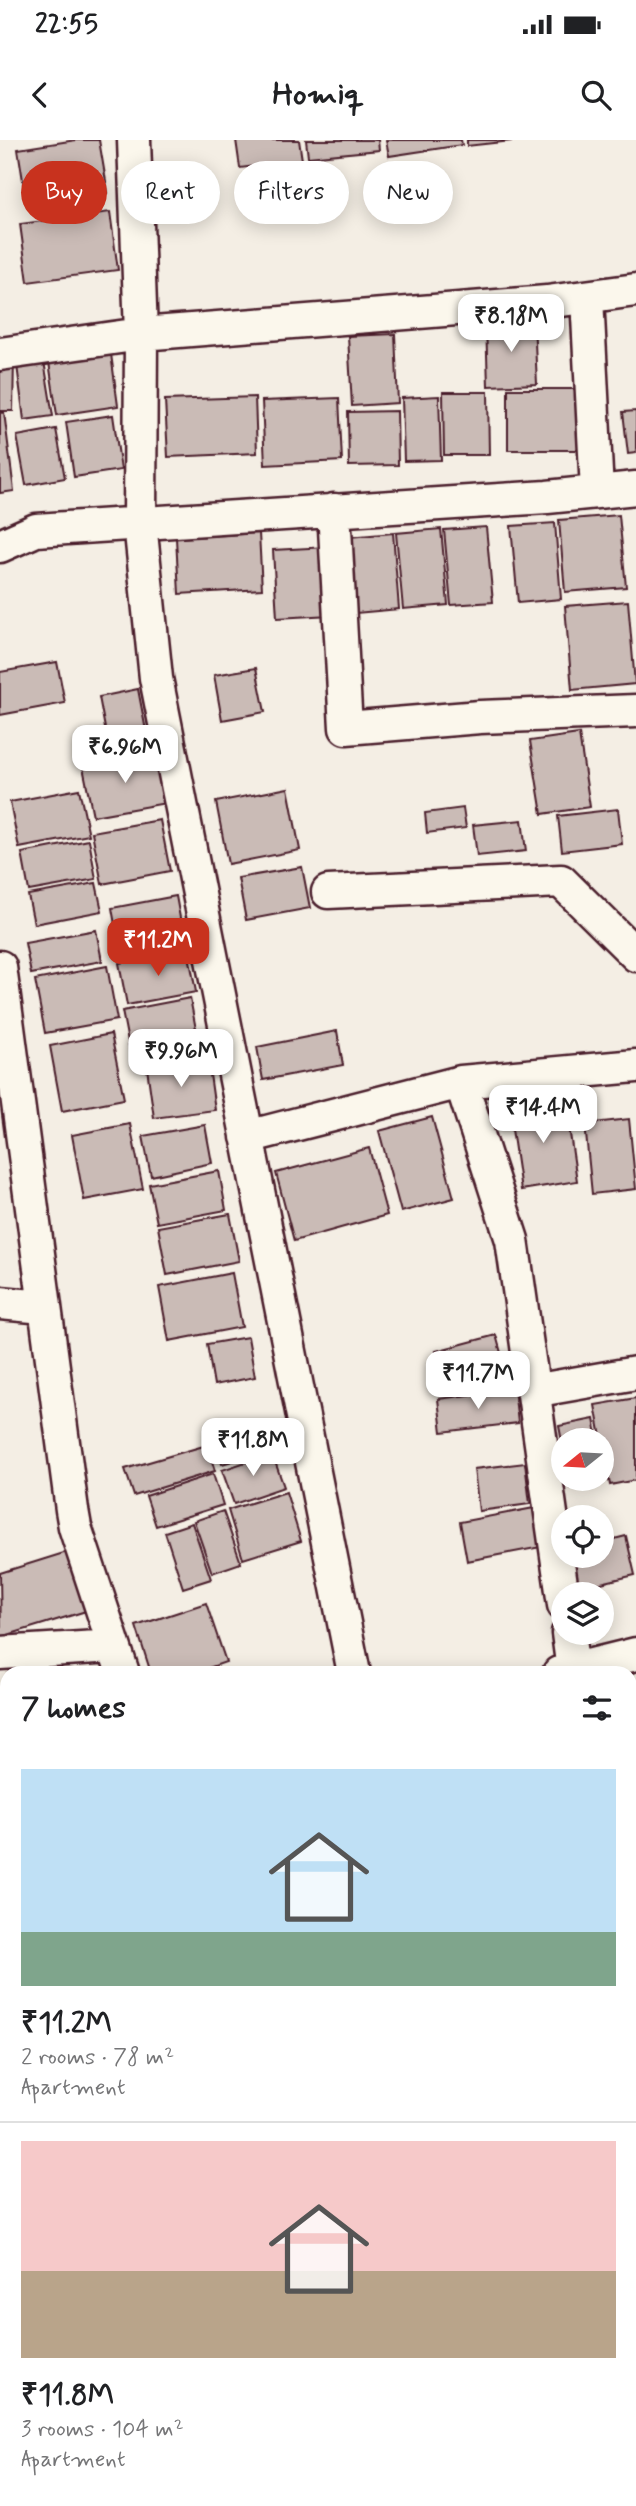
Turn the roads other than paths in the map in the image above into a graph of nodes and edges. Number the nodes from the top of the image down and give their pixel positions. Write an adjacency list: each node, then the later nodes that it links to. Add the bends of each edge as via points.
1 (134, 140): 4 (street)
2 (636, 290): 3 (street)
3 (587, 297): 4 (street); 7 (street)
4 (141, 334): 5 (street); 9 (street)
5 (0, 354)
6 (636, 488): 7 (street)
7 (597, 492): 8 (street)
8 (334, 510): 9 (street); 11 (street, via 346,728)
9 (140, 523): 10 (street, via 36,530); 17 (street, via 156,678)
10 (0, 547)
11 (636, 711)
12 (328, 892): 13 (street, via 561,881)
13 (636, 955)
14 (0, 967): 19 (street)
15 (636, 1066): 16 (street)
16 (461, 1082): 17 (street); 21 (street, via 512,1240)
17 (247, 1137): 27 (street)
18 (0, 1303): 19 (street)
19 (44, 1307): 26 (street, via 75,1527)
20 (636, 1373): 21 (street)
21 (533, 1391): 22 (street)
22 (561, 1582)
23 (567, 1645): 28 (street)
24 (0, 1653): 26 (street)
25 (636, 1654): 29 (street)
26 (118, 1659)
27 (353, 1666)
28 (566, 1666)
29 (587, 1666)

